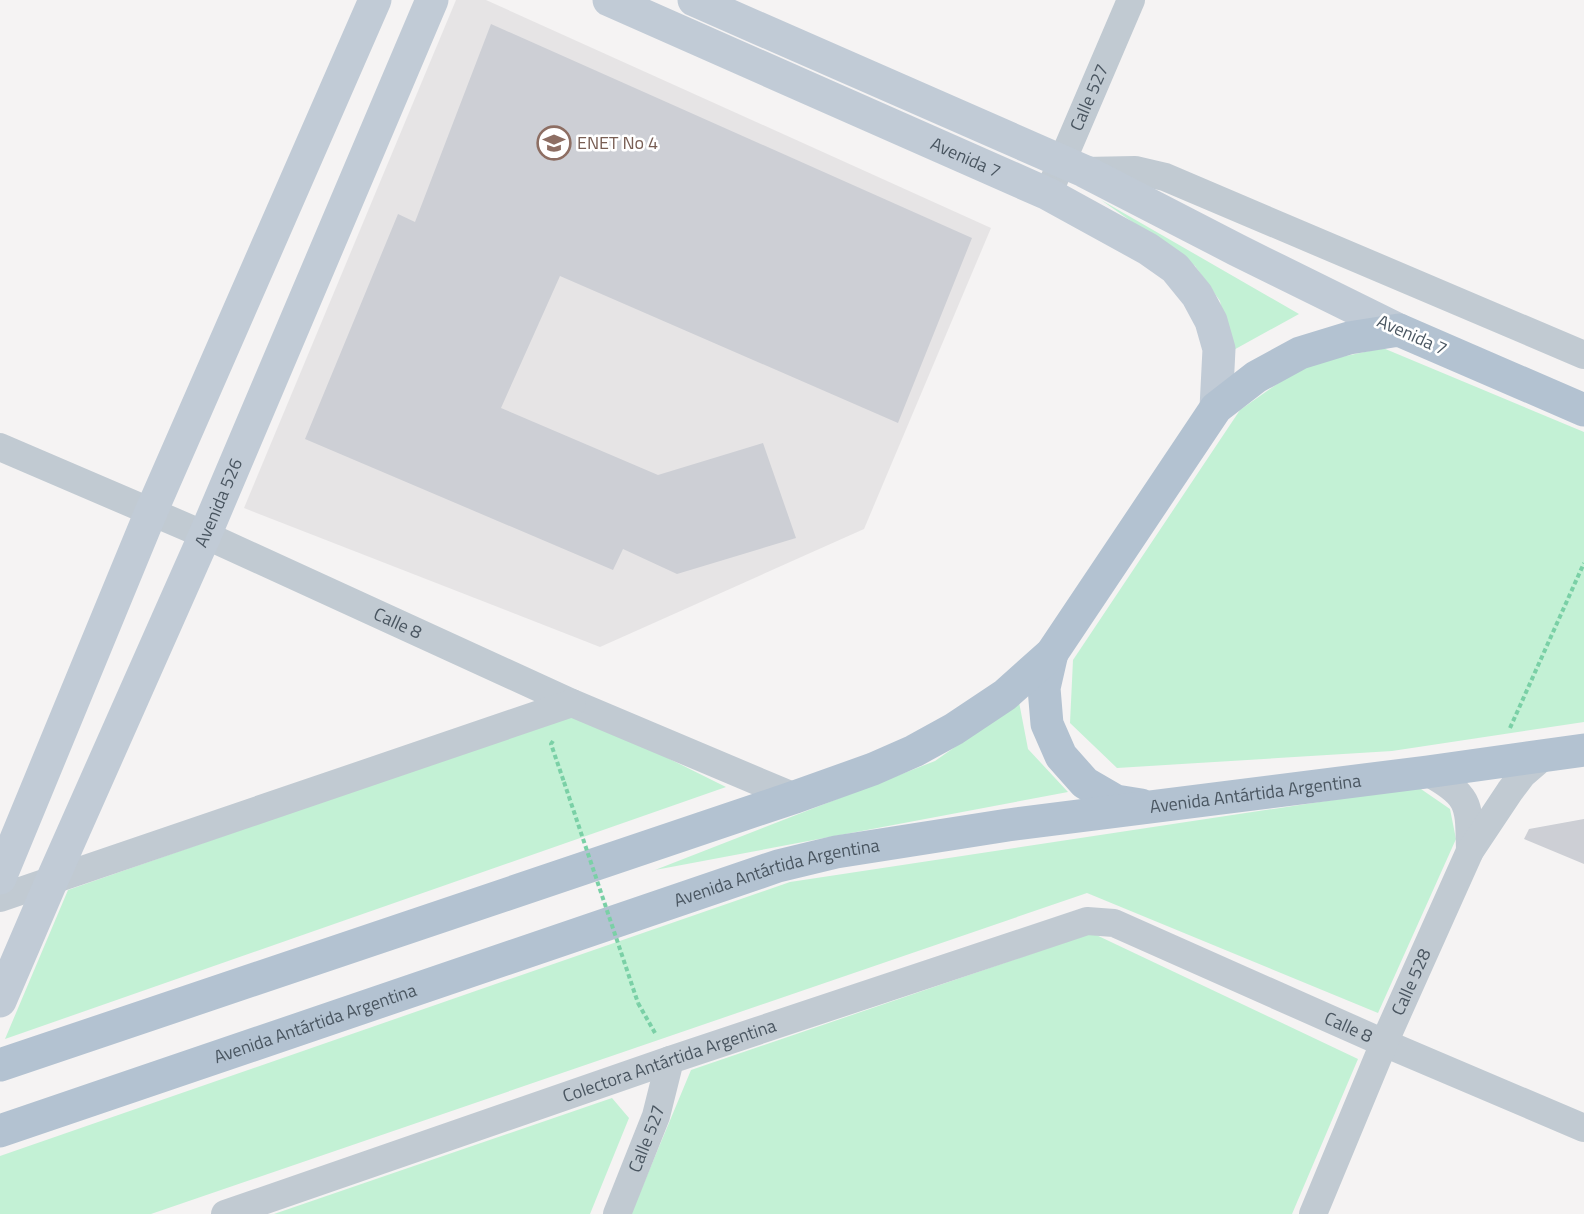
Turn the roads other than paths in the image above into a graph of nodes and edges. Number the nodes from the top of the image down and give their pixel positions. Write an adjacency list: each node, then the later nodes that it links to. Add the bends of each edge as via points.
1 (375, 0): 13 (main road)
2 (432, 0): 14 (main road, Avenida 526)
3 (609, 0): 7 (main road, Avenida 7)
4 (694, 0): 6 (main road, Avenida 7)
5 (1131, 0): 6 (street, Calle 527)
6 (1072, 166): 7 (street, Calle 527); 8 (main road, Avenida 7); 9 (street, Avenida 7, via 1134,170 1165,177)
7 (1048, 194): 10 (main road, Avenida 7, via 1148,249 1175,268 1197,295 1211,321 1219,349)
8 (1399, 330): 10 (main road, via 1349,338 1300,353 1256,377); 11 (main road, Avenida 7)
9 (1584, 355)
10 (1216, 408): 15 (main road)
11 (1584, 410)
12 (0, 447): 13 (street, Calle 8)
13 (151, 512): 14 (street, Calle 8); 23 (main road)
14 (205, 535): 16 (street, Calle 8); 24 (main road, Avenida 526)
15 (1052, 653): 20 (main road, via 1005,694 954,729 873,769); 21 (main road, via 1044,688 1047,724 1061,756 1085,783 1116,801)
16 (572, 703): 20 (street, Calle 8); 24 (street)
17 (1584, 750): 18 (main road, Avenida Antártida Argentina)
18 (1544, 756): 19 (main road, Avenida Antártida Argentina); 22 (street, Calle 528, via 1522,775)
19 (1427, 772): 21 (main road, Avenida Antártida Argentina); 22 (street, Calle 528, via 1446,782 1464,800 1469,816)
20 (795, 797): 30 (main road)
21 (1152, 807): 32 (main road, Avenida Antártida Argentina, via 836,852 778,866)
22 (1470, 851): 28 (street, Calle 528)
23 (0, 878)
24 (52, 880): 25 (street); 27 (main road, Avenida 526)
25 (0, 898)
26 (1114, 923): 28 (street, Calle 8); 29 (street, Colectora Antártida Argentina, via 1087,921)
27 (0, 1001)
28 (1384, 1043): 31 (street, Calle 8); 35 (street, Calle 528)
29 (670, 1060): 33 (street, Colectora Antártida Argentina); 34 (street, Calle 527, via 656,1116)
30 (0, 1065)
31 (1584, 1128)
32 (0, 1131)
33 (225, 1214)
34 (617, 1214)
35 (1313, 1214)

